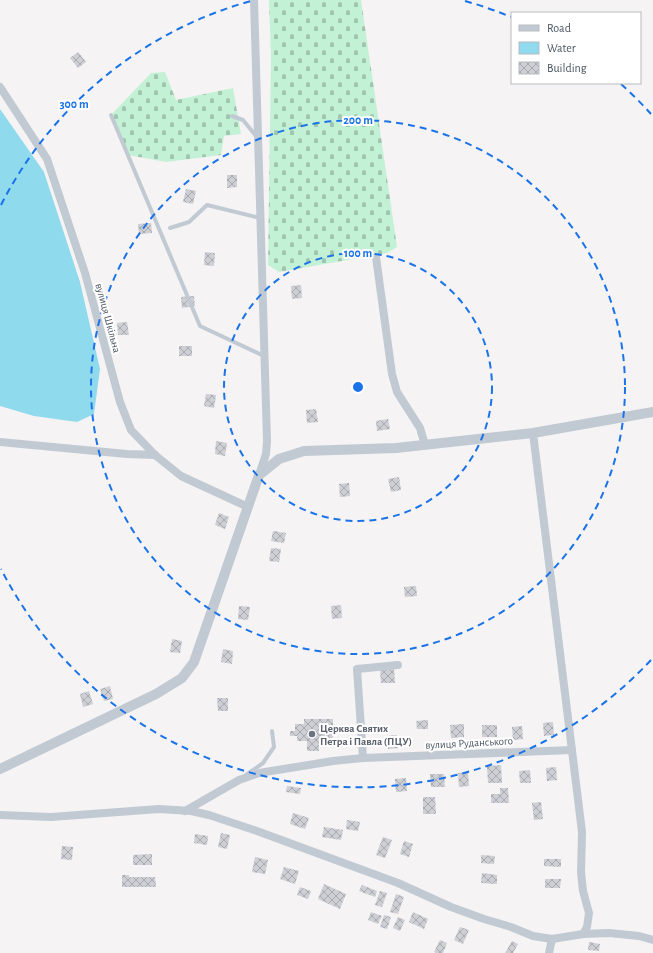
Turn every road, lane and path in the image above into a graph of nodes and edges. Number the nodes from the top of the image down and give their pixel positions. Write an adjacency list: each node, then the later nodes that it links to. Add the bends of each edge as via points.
1 (254, 0): 5 (street)
2 (0, 86): 14 (street, вулиця Шкільна, via 47,159 85,273 120,402 131,430)
3 (111, 115): 9 (lane, via 200,326)
4 (232, 116): 5 (lane, via 243,120)
5 (258, 138): 6 (street)
6 (260, 218): 7 (lane, via 207,205 189,222); 9 (street)
7 (170, 228)
8 (376, 257): 13 (street, via 397,392 420,428)
9 (264, 356): 15 (street, via 266,454)
10 (653, 412): 11 (street)
11 (533, 433): 13 (street); 19 (street)
12 (0, 442): 14 (street, via 101,452)
13 (425, 445): 15 (street, via 304,451 279,459)
14 (155, 454): 16 (street, вулиця Шкільна, via 181,476)
15 (259, 476): 16 (street)
16 (248, 507): 21 (street, via 194,662 182,678 156,694)
17 (398, 665): 20 (street, via 357,669)
18 (272, 731): 22 (lane, via 274,747 263,763)
19 (572, 750): 20 (street, вулиця Руданського); 25 (street, via 582,832 583,891 589,913)
20 (363, 758): 22 (street, вулиця Руданського, via 259,773)
21 (0, 770)
22 (239, 780): 23 (street, вулиця Руданського)
23 (185, 811): 24 (street, via 149,809 51,817); 26 (street, via 209,815 257,831 398,883 451,907 533,936)
24 (0, 815)
25 (583, 934): 26 (street); 27 (street, via 618,933)
26 (552, 939): 28 (street)
27 (653, 940)
28 (549, 953)

